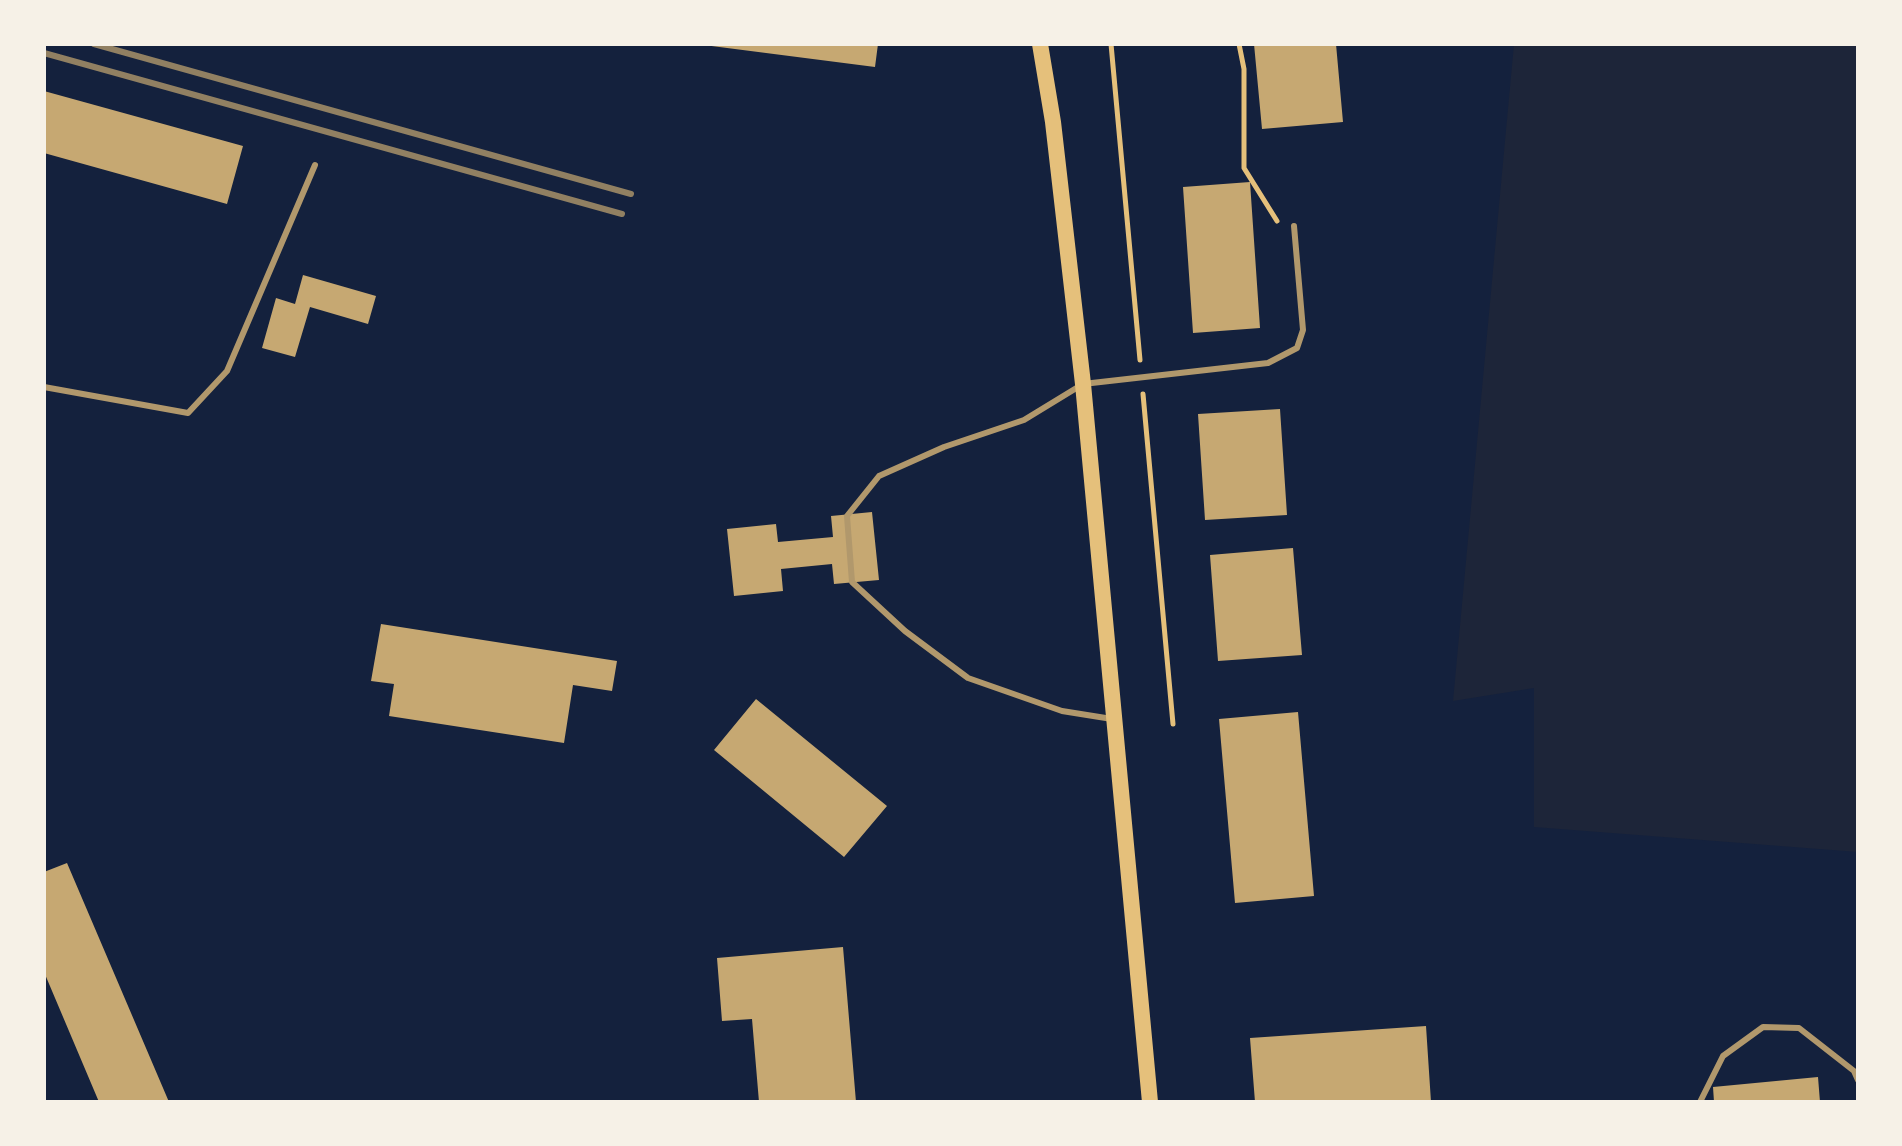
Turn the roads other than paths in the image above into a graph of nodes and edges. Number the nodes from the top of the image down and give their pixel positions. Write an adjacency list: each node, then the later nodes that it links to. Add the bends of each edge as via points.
1 (1040, 44): 4 (main road)
2 (315, 165): 5 (lane, via 227,371 188,413)
3 (1294, 226): 4 (lane, via 1303,330 1297,348 1268,363)
4 (1083, 384): 6 (main road); 6 (lane, via 1024,420 879,476 847,516 852,582 968,678 1062,711)
5 (44, 387)
6 (1115, 720): 8 (main road)
7 (1858, 1080): 9 (lane, via 1854,1071 1799,1028 1763,1027 1723,1056)
8 (1150, 1102)
9 (1700, 1102)

